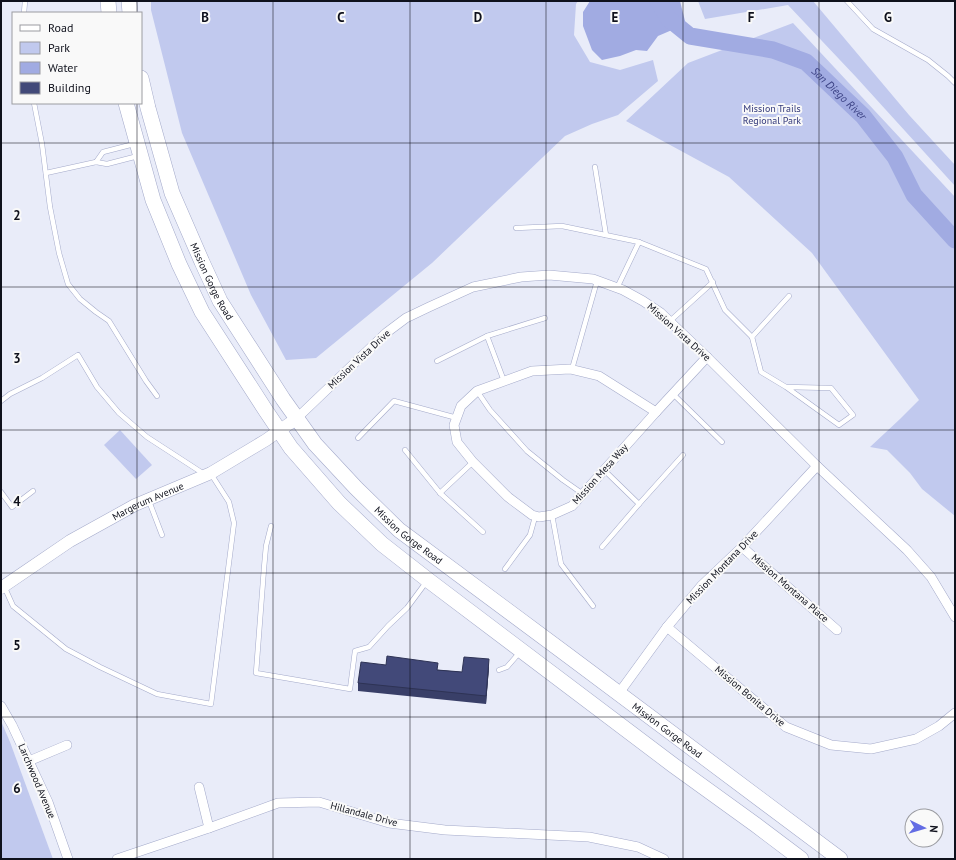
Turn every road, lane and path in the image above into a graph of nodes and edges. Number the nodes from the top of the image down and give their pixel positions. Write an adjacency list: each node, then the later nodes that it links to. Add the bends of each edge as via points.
1 (25, 1): 5 (lane)
2 (108, 1): 6 (main road)
3 (129, 1): 7 (main road)
4 (847, 1): 9 (lane, via 873,29 928,60)
5 (24, 12)
6 (110, 12)
7 (130, 12)
8 (142, 82): 38 (main road, Mission Gorge Road, via 172,193 202,262 220,301)
9 (955, 84)
10 (34, 104): 15 (lane)
11 (126, 104): 12 (main road)
12 (138, 149): 13 (lane, via 107,164); 13 (lane, via 103,152); 39 (main road, via 153,200 202,312)
13 (96, 162): 15 (lane)
14 (595, 167): 17 (lane)
15 (46, 173): 34 (lane, via 59,253 68,284 80,299 109,321)
16 (516, 228): 17 (lane, via 562,226)
17 (606, 235): 18 (lane)
18 (639, 242): 20 (lane, via 706,269); 21 (lane)
19 (597, 281): 21 (street, Mission Vista Drive); 29 (lane); 38 (street, Mission Vista Drive, via 549,275 521,277 473,287 429,307 406,318 386,333)
20 (712, 282): 24 (lane); 26 (lane, via 725,310)
21 (617, 288): 24 (street, Mission Vista Drive, via 643,301)
22 (790, 296): 26 (lane)
23 (545, 318): 25 (lane)
24 (669, 322): 27 (street, Mission Vista Drive)
25 (487, 336): 28 (lane); 30 (lane)
26 (752, 337): 31 (lane, via 761,372)
27 (707, 357): 33 (street, Mission Mesa Way); 45 (street, Mission Vista Drive)
28 (437, 361)
29 (572, 369): 30 (street, via 532,371); 36 (street, via 599,376)
30 (504, 381): 32 (street)
31 (786, 387): 31 (lane, via 839,425 853,415 831,388)
32 (476, 391): 37 (street, via 461,406); 51 (lane, via 527,451)
33 (672, 394): 36 (street, Mission Mesa Way); 41 (lane)
34 (157, 396)
35 (1, 401): 47 (lane, via 78,355 97,387 119,413 147,437)
36 (656, 412): 46 (street, Mission Mesa Way)
37 (457, 418): 40 (lane, via 394,401); 44 (street, via 454,425 457,442)
38 (296, 419): 39 (street, Margerum Avenue); 70 (main road, Mission Gorge Road, via 320,449 398,530)
39 (280, 431): 47 (street, Margerum Avenue); 62 (main road, via 339,503 382,544)
40 (358, 438)
41 (722, 442)
42 (405, 450): 50 (lane)
43 (683, 455): 53 (lane)
44 (473, 462): 50 (lane); 55 (street, via 508,497)
45 (817, 466): 60 (street, Mission Montana Drive); 65 (street, Mission Vista Drive, via 908,550 931,577)
46 (604, 470): 51 (street, Mission Mesa Way); 53 (lane)
47 (208, 474): 52 (street, Margerum Avenue); 63 (lane, via 229,502 234,523 211,704 157,694 66,649 13,606)
48 (34, 491): 49 (lane, via 12,507)
49 (1, 492)
50 (440, 493): 57 (lane)
51 (583, 494): 54 (street, Mission Mesa Way, via 572,506)
52 (148, 500): 58 (lane); 63 (street, Margerum Avenue, via 70,541)
53 (639, 504): 59 (lane)
54 (552, 515): 55 (street, Mission Mesa Way); 64 (lane, via 561,564)
55 (535, 516): 61 (lane, via 530,535)
56 (271, 526): 62 (lane, via 266,546 256,673 350,689 355,651 369,647 407,608)
57 (483, 532)
58 (162, 535)
59 (602, 547)
60 (742, 547): 66 (street, Mission Montana Drive, via 702,585); 67 (street, Mission Montana Place)
61 (505, 569)
62 (428, 580): 68 (main road)
63 (2, 585)
64 (593, 606)
65 (955, 617)
66 (668, 627): 70 (street, Mission Montana Drive); 72 (street, Mission Bonita Drive, via 786,727 831,745 871,749 916,738)
67 (837, 630)
68 (522, 650): 69 (lane, via 507,667); 80 (main road)
69 (499, 670)
70 (619, 693): 81 (main road, Mission Gorge Road)
71 (1, 706): 74 (street, Larchwood Avenue)
72 (955, 714)
73 (66, 745): 74 (street)
74 (29, 761): 77 (street, Larchwood Avenue, via 48,802)
75 (199, 787): 76 (street)
76 (209, 828): 78 (street, Hillandale Drive); 79 (street, Hillandale Drive, via 278,803 319,802 389,823 445,830 589,837 638,847)
77 (68, 859)
78 (117, 859)
79 (664, 859)
80 (801, 859)
81 (840, 859)

